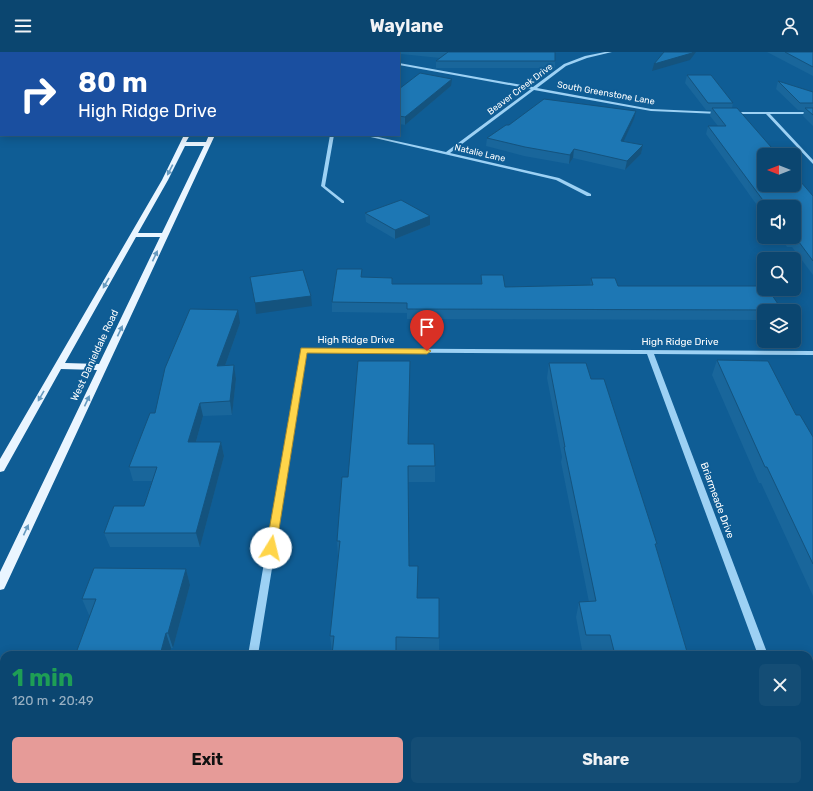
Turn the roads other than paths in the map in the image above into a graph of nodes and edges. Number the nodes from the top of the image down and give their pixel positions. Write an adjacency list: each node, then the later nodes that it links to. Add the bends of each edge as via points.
1 (610, 52): 3 (street, Beaver Creek Drive, via 565,65)
2 (400, 64): 3 (street, South Greenstone Lane)
3 (533, 89): 4 (street, South Greenstone Lane, via 651,110); 14 (street, Beaver Creek Drive)
4 (723, 113)
5 (730, 113): 6 (street)
6 (767, 113): 7 (street); 15 (street)
7 (813, 113)
8 (187, 136): 12 (main road)
9 (212, 136): 13 (main road, West Danieldale Road)
10 (332, 136): 17 (street, via 323,186)
11 (368, 136): 14 (street, Natalie Lane)
12 (183, 144): 13 (main road); 18 (main road, one-way to 18)
13 (208, 144): 19 (main road, West Danieldale Road)
14 (447, 154): 16 (street, Natalie Lane, via 557,179)
15 (813, 163)
16 (589, 195)
17 (342, 202)
18 (133, 235): 19 (main road); 22 (main road, one-way to 22)
19 (166, 235): 23 (main road, West Danieldale Road, one-way to 19)
20 (650, 353): 21 (street, High Ridge Drive); 27 (street, High Ridge Drive, via 304,350); 28 (street, Briarmeade Drive)
21 (813, 353)
22 (58, 366): 23 (main road); 24 (main road, one-way to 24)
23 (103, 367): 25 (main road, West Danieldale Road, one-way to 23)
24 (0, 468)
25 (5, 565): 26 (main road, West Danieldale Road)
26 (0, 585)
27 (254, 651)
28 (762, 651)

